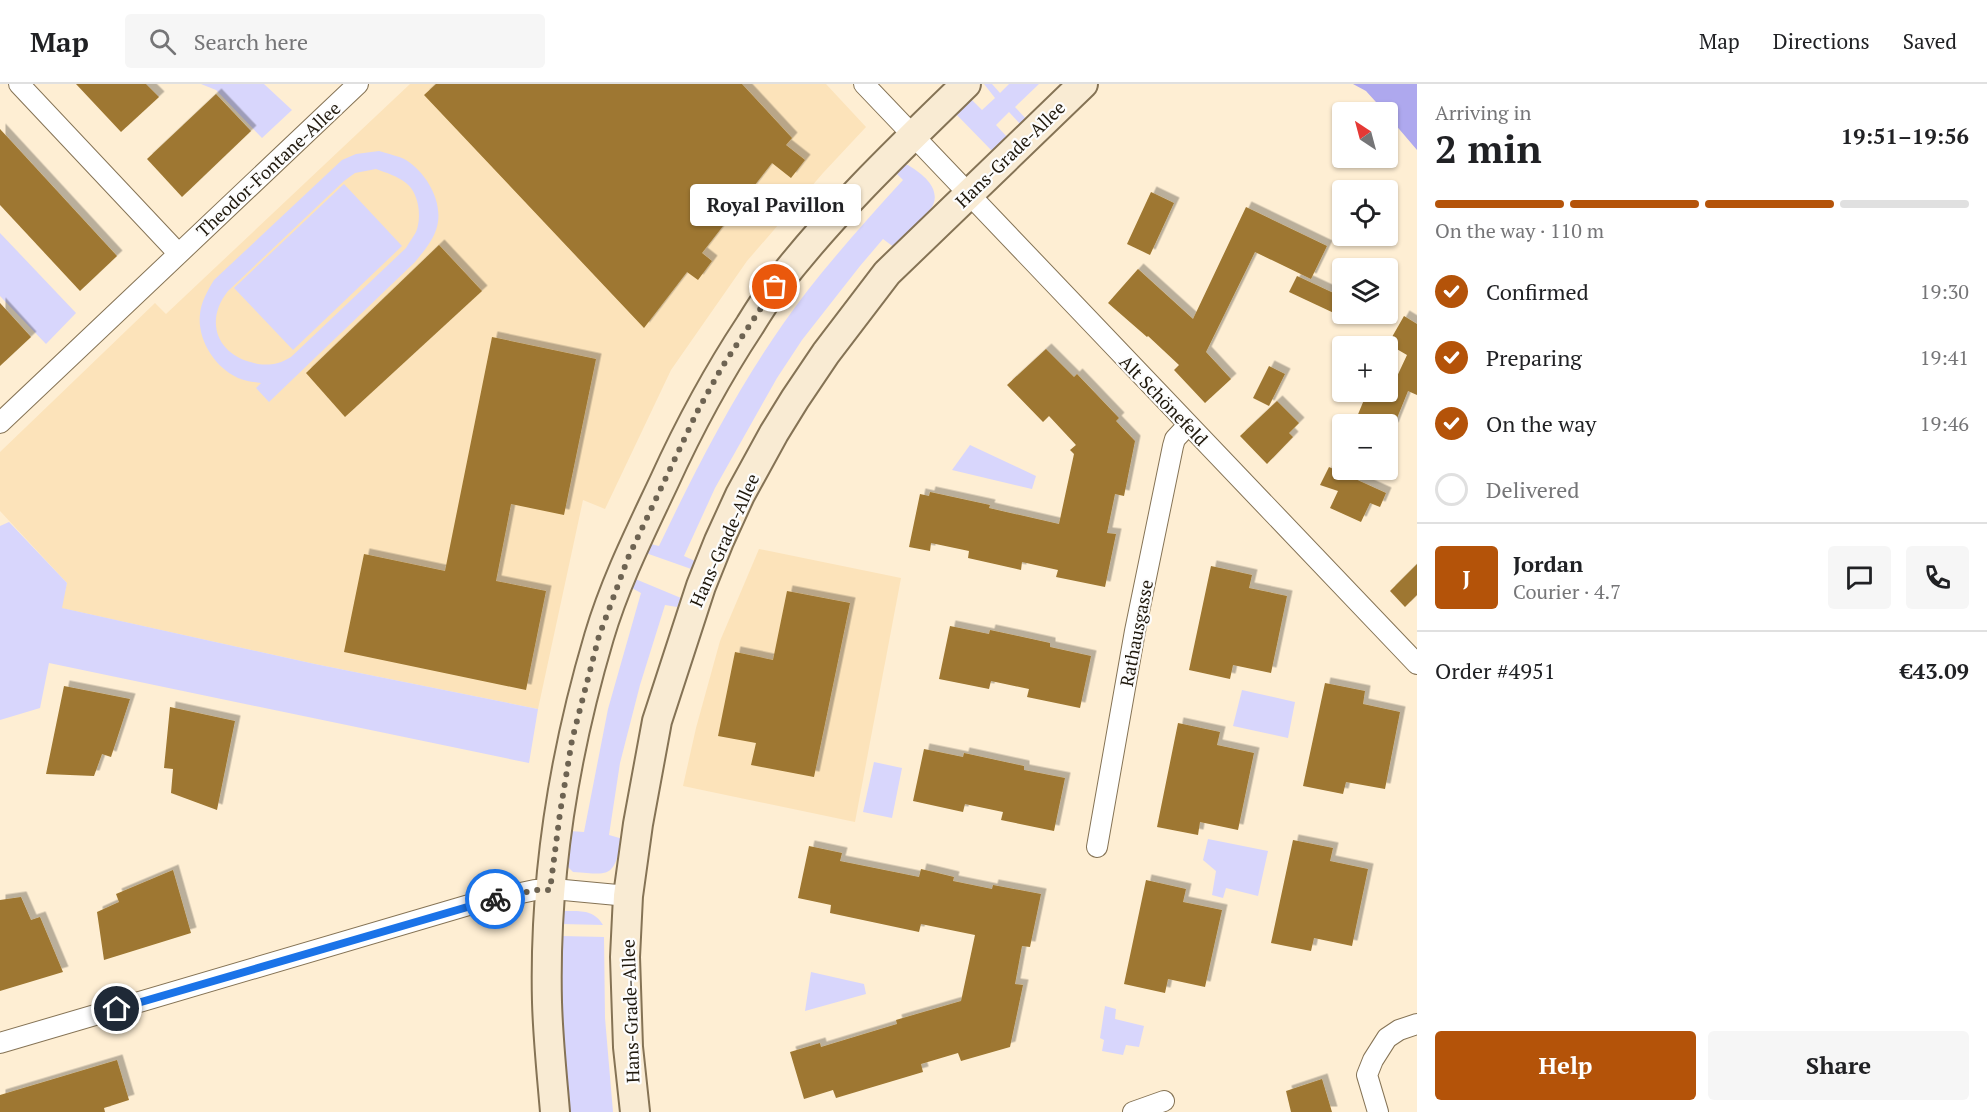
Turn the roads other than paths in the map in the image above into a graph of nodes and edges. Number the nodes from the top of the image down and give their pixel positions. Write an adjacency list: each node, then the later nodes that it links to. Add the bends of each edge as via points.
1 (19, 84): 8 (street)
2 (358, 84): 8 (street, Theodor-Fontane-Allee)
3 (864, 84): 6 (street, Alt Schönefeld)
4 (966, 84): 6 (street)
5 (1083, 84): 7 (street, Hans-Grade-Allee)
6 (912, 135): 7 (street, Alt Schönefeld); 13 (street, via 846,203 775,287 722,367 678,451 628,558 599,636 572,740)
7 (967, 194): 10 (street, Alt Schönefeld); 14 (street, Hans-Grade-Allee, via 887,273 826,353 774,433 740,495 701,586 657,721)
8 (178, 253): 9 (street, Theodor-Fontane-Allee)
9 (0, 423)
10 (1188, 425): 11 (street, Alt Schönefeld); 12 (street, Rathausgasse, via 1174,439)
11 (1417, 664)
12 (1097, 846)
13 (550, 890): 14 (street); 16 (street, via 479,902); 18 (street, via 547,1002)
14 (628, 896): 19 (street, Hans-Grade-Allee, via 625,957)
15 (1417, 1024): 21 (street, via 1387,1038 1373,1060 1367,1075)
16 (0, 1043)
17 (1164, 1101): 20 (street)
18 (555, 1112)
19 (634, 1112)
20 (1133, 1112)
21 (1378, 1112)

